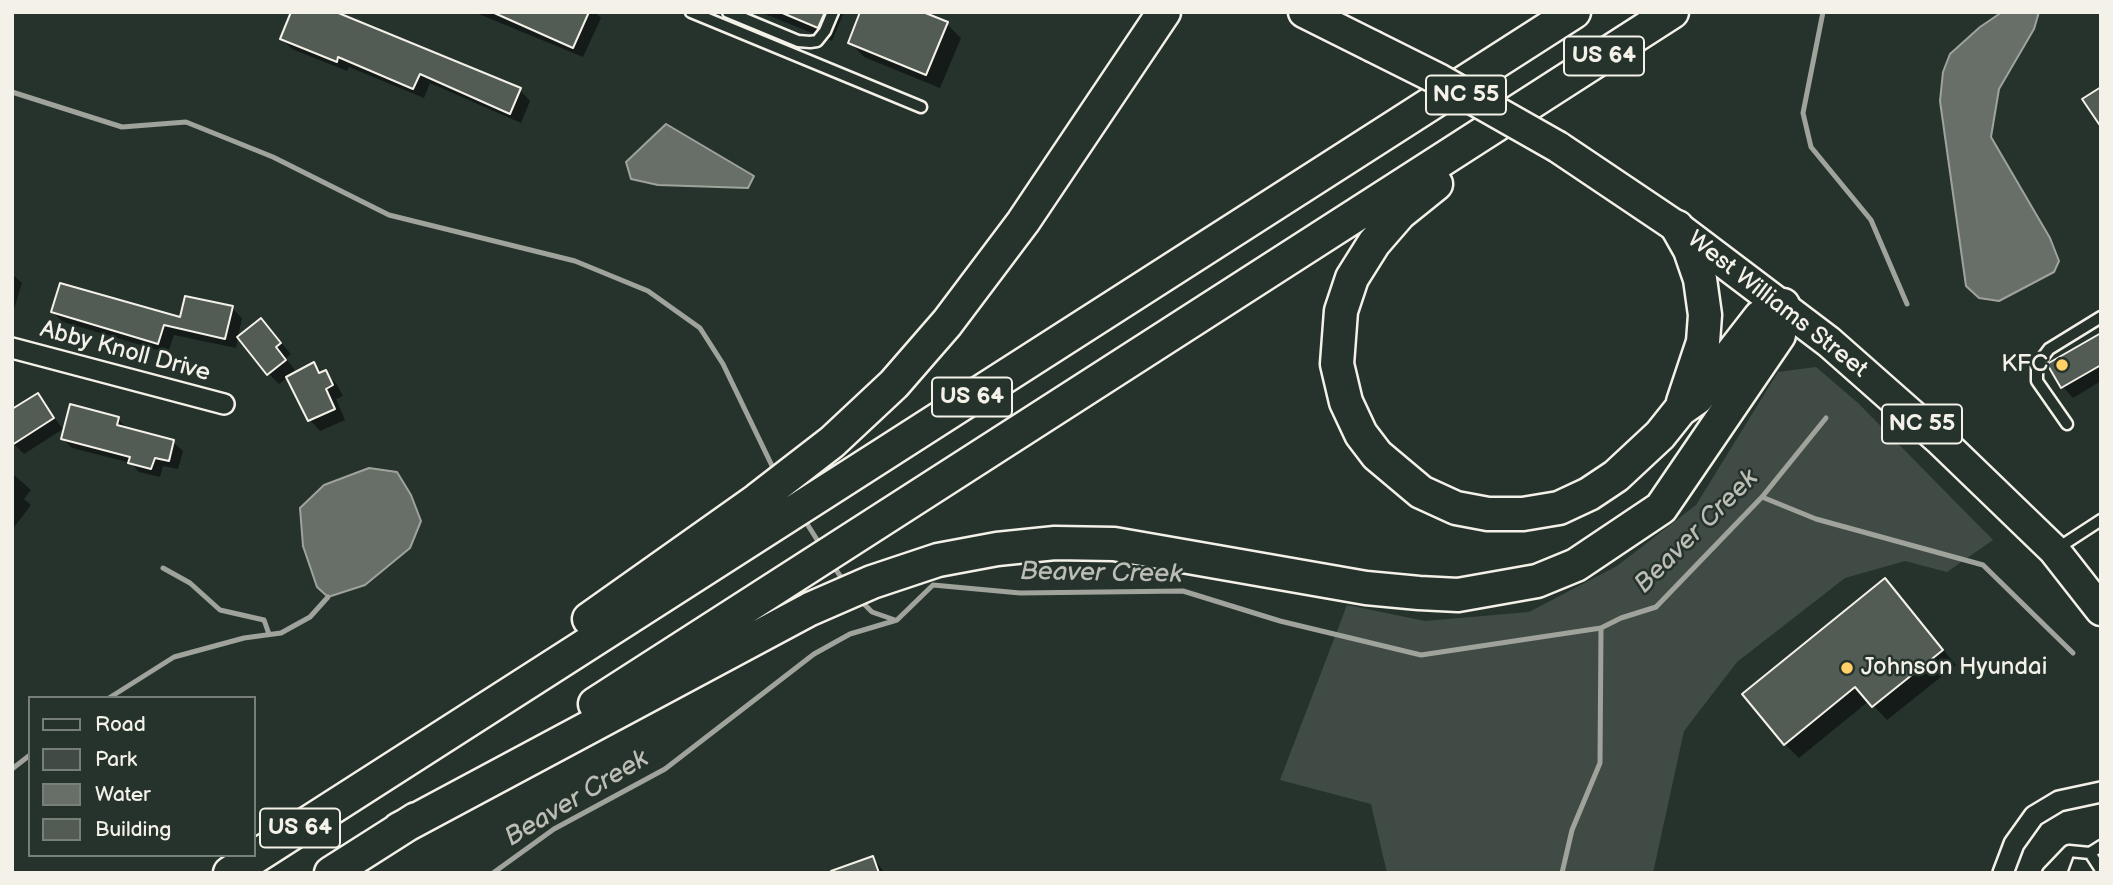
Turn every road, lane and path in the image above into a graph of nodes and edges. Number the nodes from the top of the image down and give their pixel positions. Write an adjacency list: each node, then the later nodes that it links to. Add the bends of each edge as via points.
1 (691, 12): 9 (lane)
2 (728, 12): 3 (lane, via 810,42 825,31)
3 (833, 12)
4 (1164, 12): 20 (highway, via 1023,222 894,384 832,442 757,500)
5 (1304, 12): 10 (main road, West Williams Street / NC 55, bridge, via 1440,80 1587,164)
6 (1574, 12): 20 (highway, US 64)
7 (1672, 12): 8 (highway, US 64)
8 (1536, 99): 15 (highway, via 1400,214 1352,278 1341,311 1337,364 1346,402 1361,434 1396,474 1456,508 1488,514 1559,508 1589,494 1642,453); 22 (highway, US 64)
9 (920, 107)
10 (1677, 227): 11 (main road, West Williams Street / NC 55); 15 (highway, via 1700,279 1705,315 1703,342)
11 (1783, 305): 15 (highway, via 1760,317 1697,398); 18 (main road, West Williams Street / NC 55, via 1940,440); 22 (highway, via 1779,335 1661,509 1577,565 1537,581 1458,595 1419,593 1114,544 1055,543 938,560 810,609)
12 (2101, 317): 16 (lane, via 2049,349 2038,365 2037,381)
13 (12, 348): 14 (street, Abby Knoll Drive)
14 (224, 404)
15 (1680, 410)
16 (2067, 424)
17 (2101, 520): 18 (lane)
18 (2054, 550): 19 (main road, West Williams Street / NC 55)
19 (2101, 610)
20 (370, 783): 26 (highway, US 64)
21 (2101, 792): 31 (street, via 2059,801 2034,816 2014,844)
22 (399, 830): 30 (highway, US 64)
23 (2101, 846): 25 (lane)
24 (2069, 851): 25 (lane); 32 (lane); 33 (lane)
25 (2090, 853): 28 (lane)
26 (256, 856)
27 (255, 857): 29 (highway, US 64)
28 (2101, 870)
29 (230, 873)
30 (331, 873)
31 (2003, 873)
32 (2048, 873)
33 (2061, 873)

